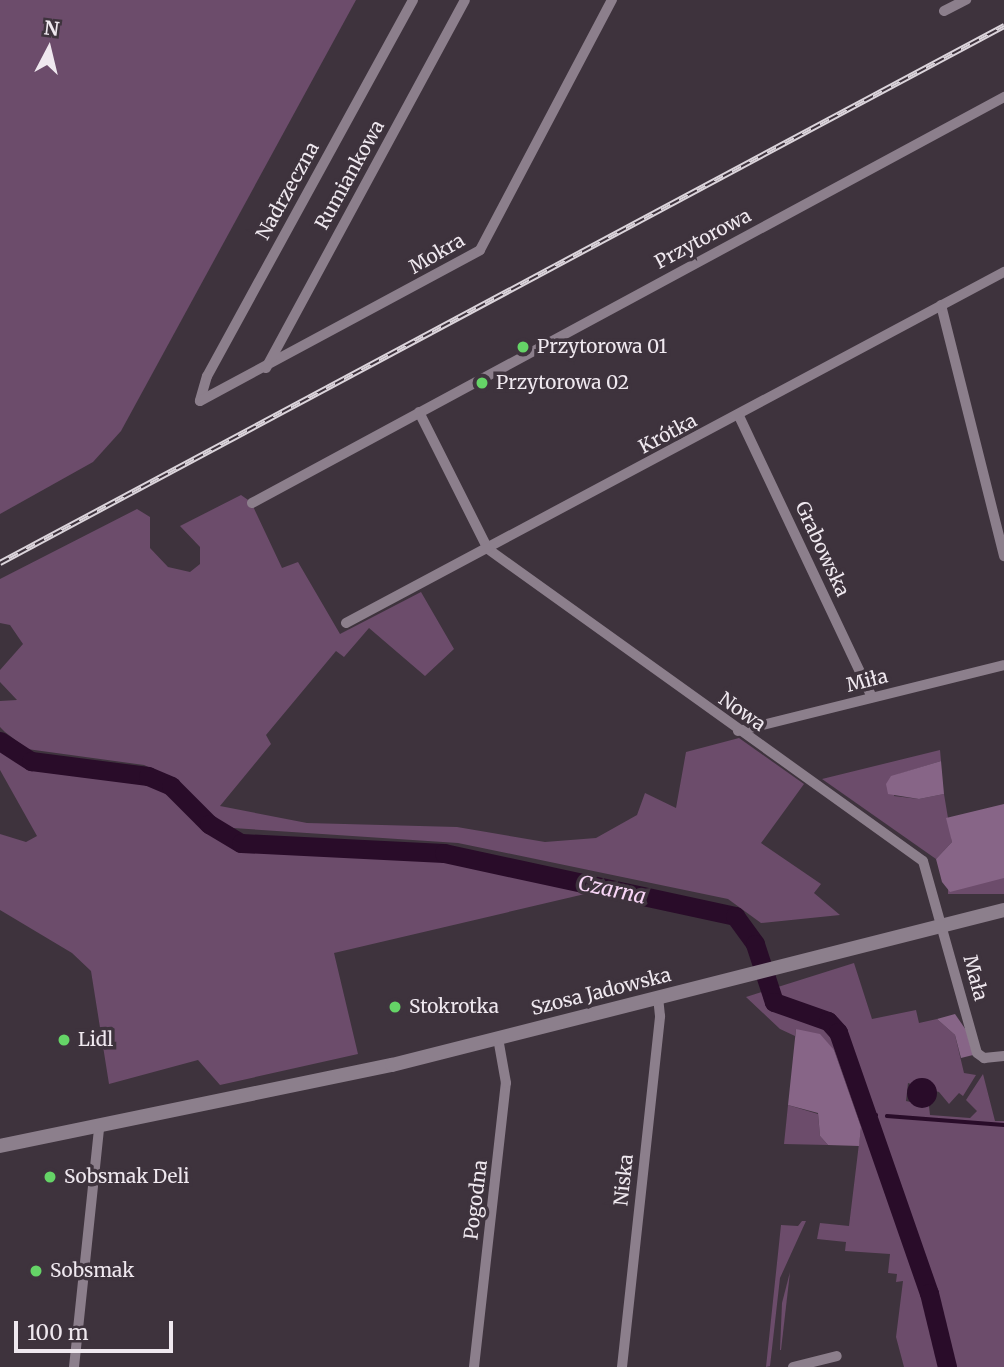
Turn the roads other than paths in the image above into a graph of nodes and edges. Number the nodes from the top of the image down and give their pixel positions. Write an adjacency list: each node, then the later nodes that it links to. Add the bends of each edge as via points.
1 (413, 0): 10 (street, Nadrzeczna, via 201,387)
2 (465, 0): 9 (street, Rumiankowa)
3 (612, 0): 9 (street, Mokra, via 480,250)
4 (966, 0): 5 (street)
5 (944, 11)
6 (1004, 97): 11 (street, Przytorowa)
7 (1004, 272): 8 (street, Krótka)
8 (941, 305): 12 (street, Krótka); 15 (street)
9 (266, 368): 10 (street, Mokra)
10 (201, 401)
11 (419, 412): 13 (street, Przytorowa); 14 (street)
12 (739, 416): 14 (street, Krótka); 18 (street, Grabowska)
13 (252, 503)
14 (488, 549): 16 (street, Krótka); 19 (street, Nowa)
15 (1004, 556)
16 (346, 623)
17 (1004, 665): 18 (street, Miła)
18 (872, 697): 19 (street, Miła)
19 (738, 731): 21 (street, Nowa, via 919,857 930,878)
20 (1004, 910): 21 (main road, Szosa Jadowska)
21 (940, 926): 22 (main road, Szosa Jadowska); 24 (street, Mała, via 977,1053 992,1059)
22 (657, 997): 23 (main road, Szosa Jadowska); 30 (street, Niska, via 660,1016)
23 (498, 1038): 25 (main road, Szosa Jadowska); 29 (street, Pogodna, via 506,1083)
24 (1004, 1056)
25 (99, 1128): 26 (main road, Szosa Jadowska); 28 (street)
26 (0, 1146)
27 (837, 1356): 31 (street)
28 (74, 1367)
29 (474, 1367)
30 (622, 1367)
31 (793, 1367)

